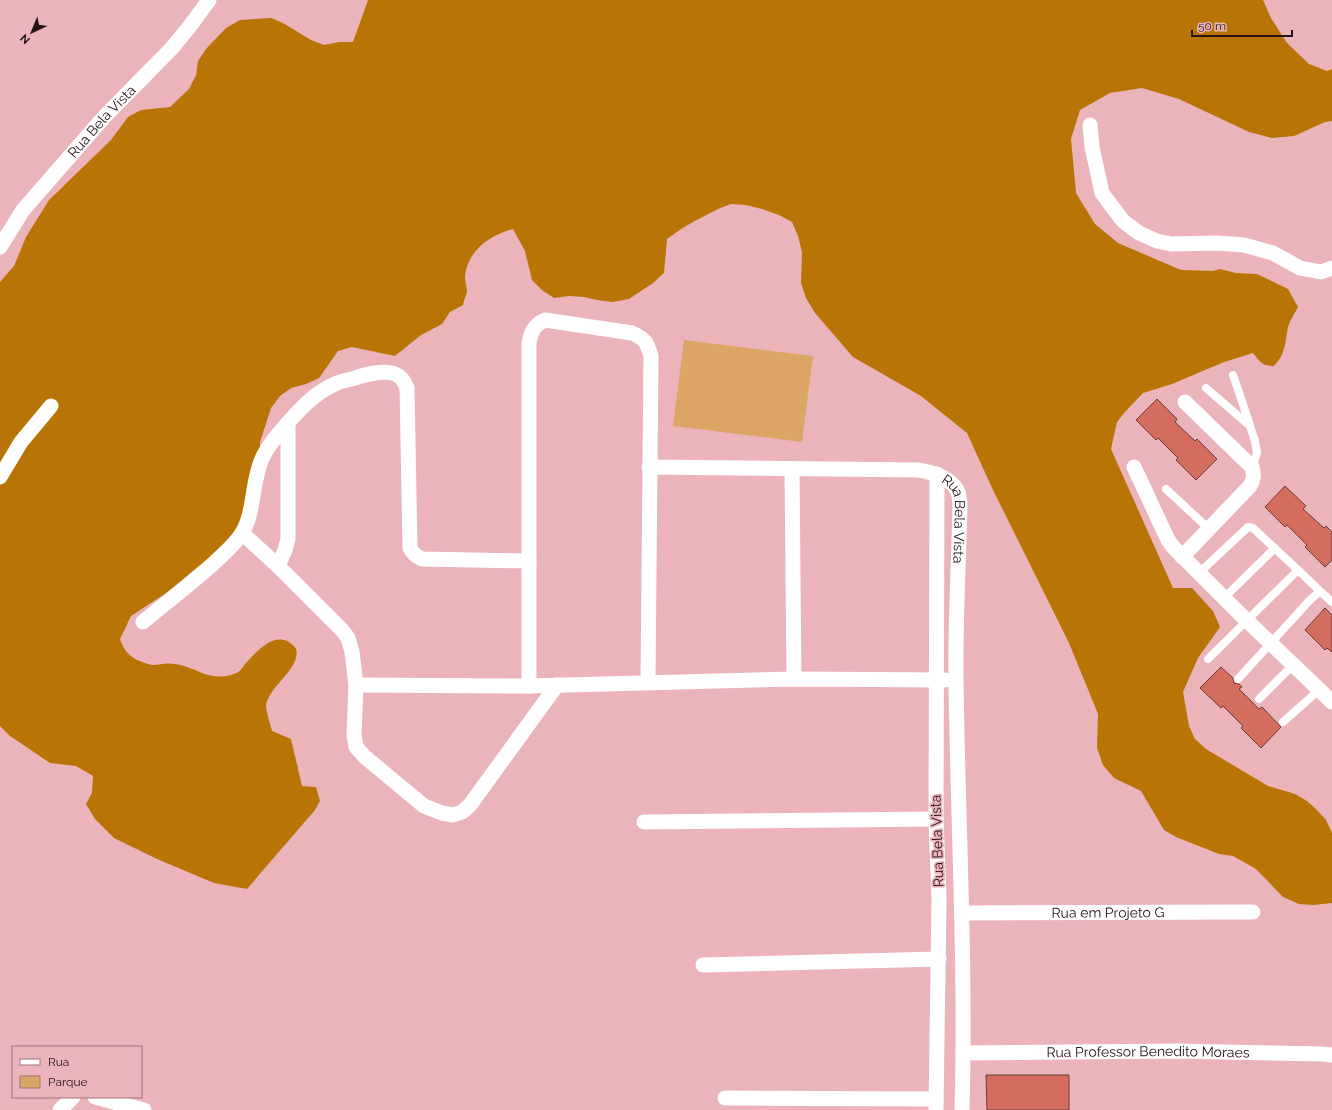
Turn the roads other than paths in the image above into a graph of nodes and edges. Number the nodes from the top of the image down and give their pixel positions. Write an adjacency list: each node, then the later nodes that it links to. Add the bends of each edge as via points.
1 (209, 0): 3 (street, Rua Bela Vista, via 172,48 105,116 23,210)
2 (1090, 125): 4 (street, via 1102,193 1123,221 1139,233 1171,244 1244,245 1273,254 1300,268 1321,272)
3 (0, 247)
4 (1332, 268)
5 (1233, 375): 10 (lane)
6 (1206, 388): 10 (lane)
7 (1185, 402): 13 (street)
8 (51, 406): 16 (street, via 21,442)
9 (288, 423): 19 (street, via 262,458 249,517); 22 (street, via 305,404 337,383 374,373 389,372 398,375 404,380 407,388 410,548 416,557); 23 (street, via 288,539)
10 (1250, 426): 13 (lane, via 1257,454)
11 (649, 467): 14 (street); 22 (street, via 648,344 632,333 545,320 539,322 531,333 529,344); 38 (street)
12 (1134, 467): 21 (street, via 1168,540)
13 (1252, 467): 18 (street, via 1254,475 1250,486)
14 (792, 469): 15 (street, via 918,470); 34 (street)
15 (937, 474): 36 (street, Rua Bela Vista); 37 (street, Rua Bela Vista, via 952,483 960,502)
16 (0, 477)
17 (1166, 489): 18 (lane)
18 (1209, 529): 21 (street)
19 (242, 533): 23 (street); 30 (street, via 202,574)
20 (1275, 548): 24 (lane); 25 (lane, via 1253,528 1248,527); 27 (lane)
21 (1182, 557): 25 (street)
22 (529, 561): 41 (street)
23 (278, 566): 39 (street, via 348,638)
24 (1298, 570): 26 (lane); 29 (lane)
25 (1199, 573): 27 (street)
26 (1320, 591): 28 (lane); 31 (lane)
27 (1224, 598): 29 (street)
28 (1332, 602)
29 (1246, 620): 31 (street); 32 (lane)
30 (143, 622)
31 (1272, 643): 33 (street); 35 (lane)
32 (1208, 659)
33 (1293, 664): 42 (street); 43 (lane)
34 (794, 679): 36 (street); 38 (street)
35 (1238, 679)
36 (935, 680): 37 (street); 46 (street, Rua Bela Vista)
37 (956, 681): 49 (street, Rua Bela Vista)
38 (648, 682): 40 (street)
39 (356, 685): 40 (street, via 356,747 424,806 453,815 470,805); 41 (street)
40 (557, 685): 41 (street)
41 (529, 686)
42 (1319, 690): 44 (street); 45 (lane)
43 (1259, 699)
44 (1332, 702)
45 (1283, 722)
46 (936, 820): 47 (street); 48 (street, Rua Bela Vista)
47 (644, 822)
48 (939, 899): 49 (street, Rua em Projeto G); 51 (street, Rua Bela Vista)
49 (962, 905): 50 (street, Rua em Projeto G); 53 (street, Rua Bela Vista)
50 (1253, 912)
51 (939, 959): 52 (street); 58 (street, Rua Bela Vista)
52 (703, 965)
53 (964, 1053): 54 (street, Rua Professor Benedito Moraes, via 1177,1052); 61 (street, Rua Bela Vista)
54 (1332, 1055)
55 (72, 1098): 59 (street)
56 (99, 1098): 60 (street)
57 (725, 1098): 58 (street)
58 (936, 1105)
59 (60, 1110)
60 (144, 1110)
61 (962, 1110)

